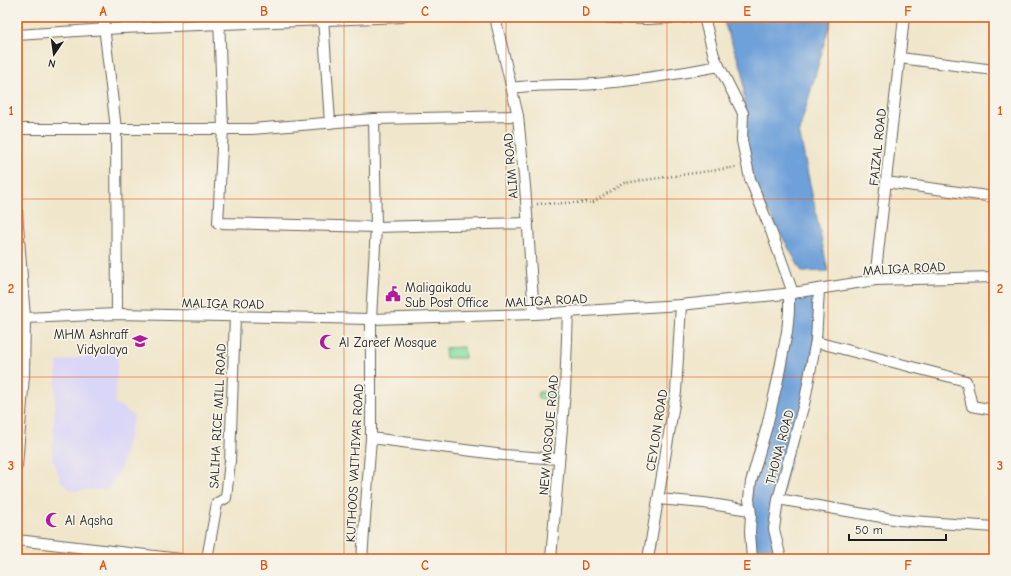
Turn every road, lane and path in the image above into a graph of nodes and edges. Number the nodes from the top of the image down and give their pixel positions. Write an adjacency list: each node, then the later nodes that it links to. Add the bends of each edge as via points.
1 (103, 17): 12 (street)
2 (402, 17): 10 (street)
3 (459, 17): 4 (street)
4 (466, 17)
5 (496, 17): 17 (street, ALIM ROAD)
6 (587, 17): 7 (street)
7 (689, 17)
8 (704, 17): 15 (street)
9 (904, 17): 14 (street, FAIZAL ROAD)
10 (323, 19): 11 (street); 20 (street)
11 (219, 21): 12 (street); 23 (street)
12 (104, 30): 13 (street); 22 (street)
13 (17, 35)
14 (900, 58): 16 (street); 25 (street, FAIZAL ROAD)
15 (719, 66): 17 (street, via 647,79); 24 (street, via 743,113 742,141)
16 (994, 70)
17 (513, 88): 18 (street, ALIM ROAD)
18 (518, 116): 19 (street); 27 (street, ALIM ROAD)
19 (374, 119): 20 (street); 30 (street, KUTHOOS VAITHIYAR ROAD)
20 (330, 123): 23 (street)
21 (17, 129): 22 (street)
22 (116, 129): 23 (street); 37 (street)
23 (223, 129): 30 (street, via 218,223)
24 (748, 165): 27 (path, via 624,183 593,202); 34 (street, via 750,179 771,231)
25 (886, 182): 26 (street); 32 (street, FAIZAL ROAD)
26 (994, 197)
27 (526, 204): 29 (street, ALIM ROAD)
28 (17, 212): 40 (street)
29 (528, 223): 30 (street); 38 (street, ALIM ROAD)
30 (376, 227): 41 (street, KUTHOOS VAITHIYAR ROAD)
31 (994, 277): 32 (street, MALIGA ROAD)
32 (875, 280): 33 (street, MALIGA ROAD)
33 (819, 290): 34 (street, MALIGA ROAD); 42 (street, THONA ROAD)
34 (791, 294): 35 (street, MALIGA ROAD); 49 (street, via 787,332 770,414 751,482)
35 (681, 305): 36 (street, MALIGA ROAD); 47 (street, CEYLON ROAD, via 676,392)
36 (568, 312): 38 (street, MALIGA ROAD); 45 (street, NEW MOSQUE ROAD)
37 (117, 314): 39 (street, MALIGA ROAD); 40 (street, MALIGA ROAD)
38 (534, 314): 41 (street, MALIGA ROAD)
39 (235, 316): 41 (street, MALIGA ROAD); 54 (street, SALIHA RICE MILL ROAD, via 230,461 226,498 217,503)
40 (25, 318): 46 (street, via 24,375)
41 (371, 319): 44 (street, KUTHOOS VAITHIYAR ROAD)
42 (816, 342): 43 (street, via 966,380 972,406); 48 (street, THONA ROAD, via 805,400)
43 (994, 410)
44 (371, 438): 45 (street, via 504,455); 55 (street, KUTHOOS VAITHIYAR ROAD)
45 (559, 459): 56 (street, NEW MOSQUE ROAD)
46 (17, 466)
47 (658, 498): 49 (street); 57 (street, CEYLON ROAD)
48 (778, 499): 50 (street, via 900,520); 59 (street, THONA ROAD, via 774,529)
49 (750, 510): 58 (street)
50 (994, 527)
51 (17, 540): 52 (street)
52 (128, 556): 53 (street)
53 (180, 559)
54 (207, 559)
55 (362, 559)
56 (551, 559)
57 (648, 559)
58 (752, 559)
59 (780, 559)

